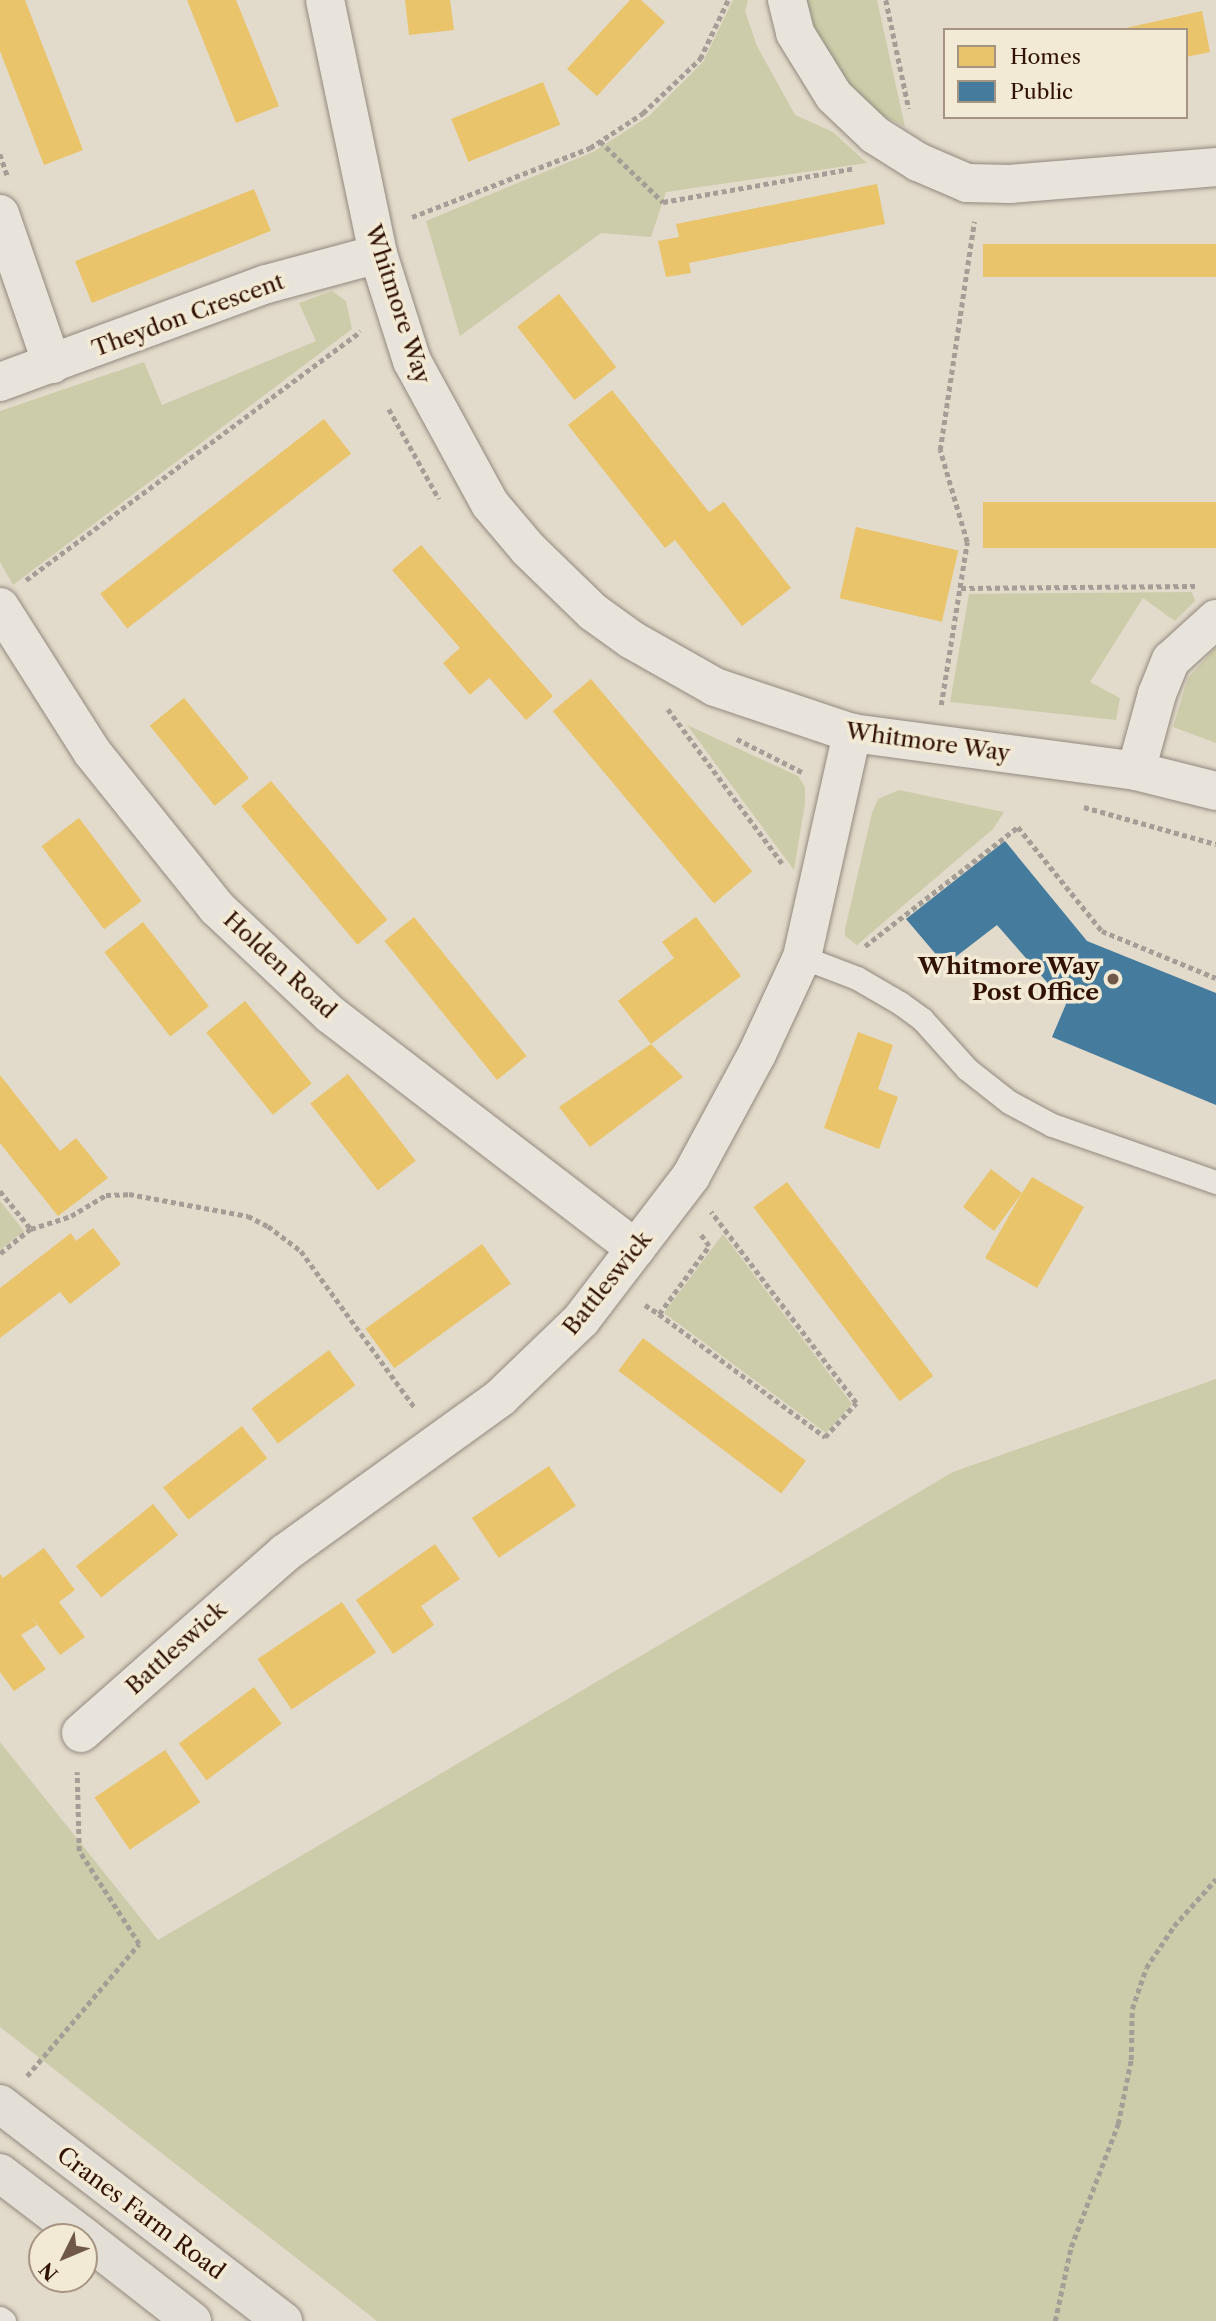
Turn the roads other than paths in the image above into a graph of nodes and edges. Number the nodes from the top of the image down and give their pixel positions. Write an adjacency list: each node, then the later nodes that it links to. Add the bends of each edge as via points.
1 (325, 0): 5 (street, Whitmore Way)
2 (787, 0): 3 (street, via 795,33 834,96 875,135 918,162 967,183 1010,184)
3 (1216, 167)
4 (6, 202): 6 (street)
5 (378, 254): 6 (street, Theydon Crescent, via 267,284); 11 (street, Whitmore Way, via 412,361 435,410 490,504 528,550 593,612 671,664 759,705)
6 (52, 364): 7 (street, Theydon Crescent)
7 (0, 382)
8 (10, 596): 10 (street, Holden Road)
9 (1209, 602): 12 (street, via 1171,660)
10 (12, 656): 16 (street, Holden Road, via 218,908 331,1015)
11 (852, 733): 12 (street, Whitmore Way); 14 (street, Battleswick)
12 (1136, 771): 13 (street, Whitmore Way)
13 (1216, 791)
14 (802, 957): 15 (lane, via 857,978 900,1003 922,1019 967,1069 1009,1102 1052,1125); 16 (street, Battleswick, via 691,1176)
15 (1216, 1182)
16 (636, 1249): 17 (street, Battleswick, via 581,1320 501,1397 285,1553)
17 (79, 1749)
18 (1, 2105): 23 (main road, Cranes Farm Road)
19 (0, 2173): 20 (main road)
20 (66, 2223)
21 (98, 2248): 22 (main road)
22 (192, 2321)
23 (283, 2321)

